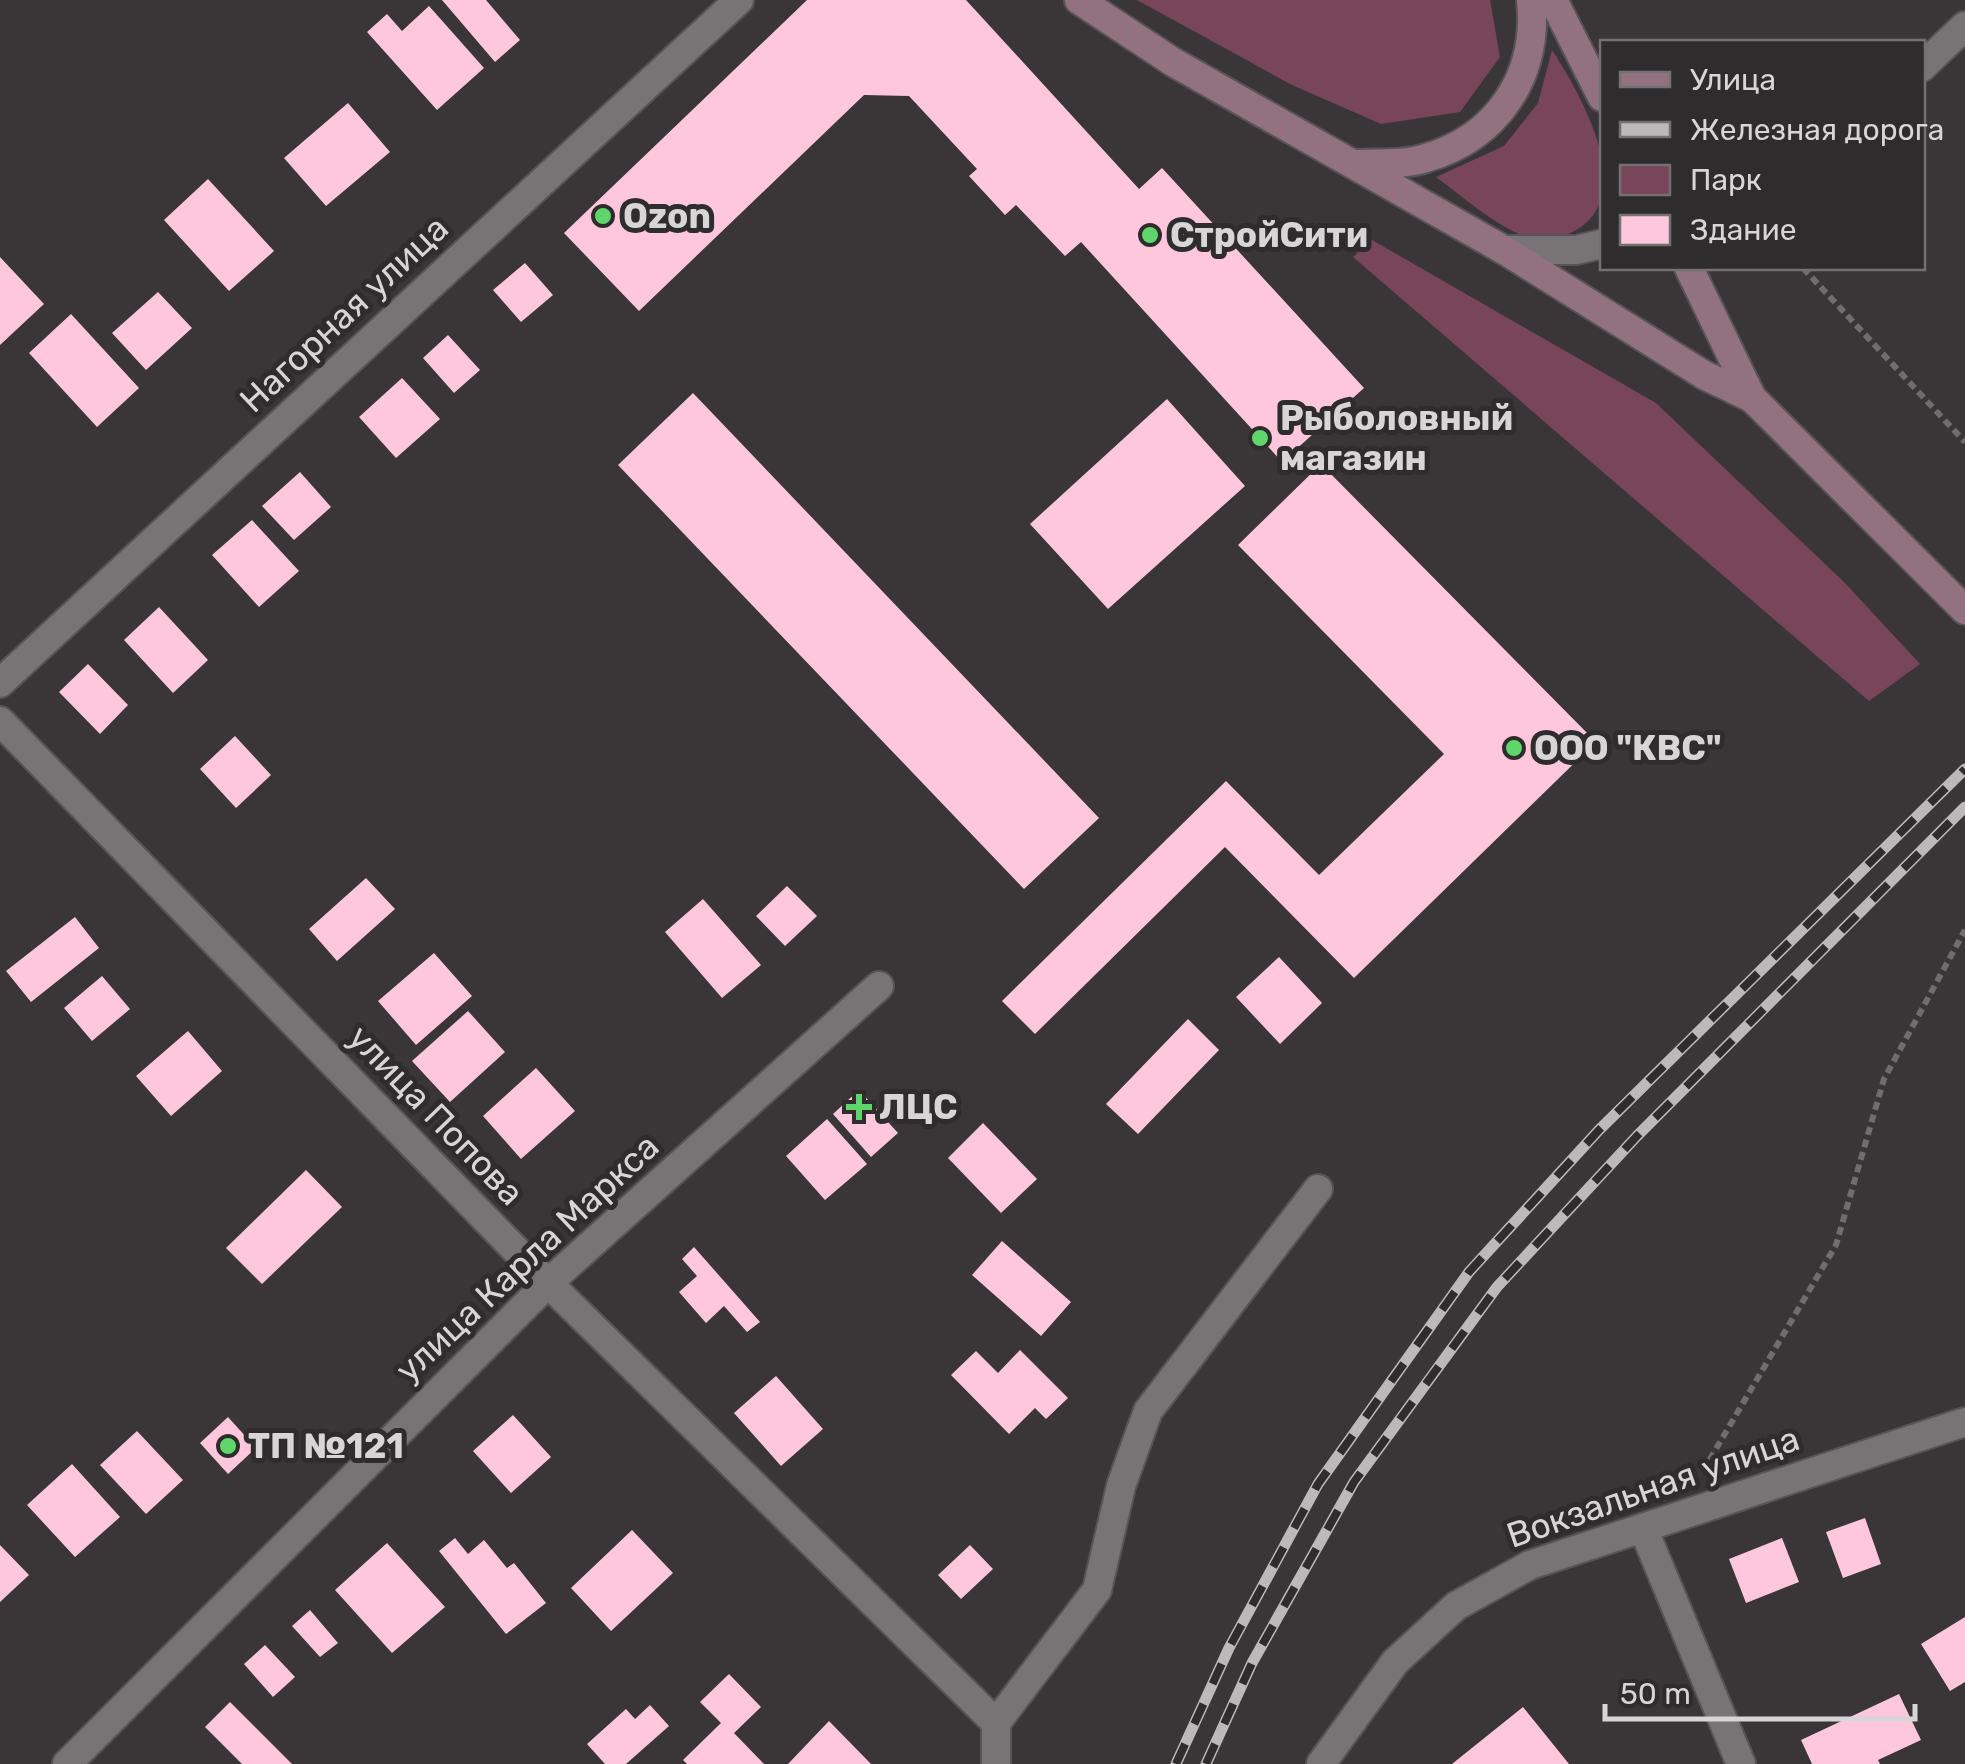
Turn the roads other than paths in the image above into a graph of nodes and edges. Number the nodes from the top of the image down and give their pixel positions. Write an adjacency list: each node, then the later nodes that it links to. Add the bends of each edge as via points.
1 (739, 0): 14 (street, Нагорная улица)
2 (1079, 0): 8 (main road, via 1173,62)
3 (1530, 0): 8 (main road, via 1526,71 1499,115 1469,142 1422,160)
4 (1553, 0): 7 (main road)
5 (1965, 26): 6 (street)
6 (1925, 64)
7 (1600, 94)
8 (1356, 164): 10 (main road)
9 (1600, 244): 10 (street)
10 (1504, 250): 12 (main road)
11 (1689, 270): 12 (main road)
12 (1752, 398): 13 (main road)
13 (1965, 610)
14 (0, 683)
15 (0, 720): 18 (street, улица Попова)
16 (879, 986): 18 (street, улица Карла Маркса)
17 (1318, 1189): 21 (street, via 1148,1411 1097,1590)
18 (548, 1283): 21 (street, улица Попова); 22 (street, улица Карла Маркса)
19 (1965, 1422): 20 (street, Вокзальная улица)
20 (1643, 1528): 24 (street, Вокзальная улица, via 1530,1565 1456,1606 1395,1662); 25 (street)
21 (996, 1723): 23 (street)
22 (67, 1764)
23 (996, 1764)
24 (1321, 1764)
25 (1741, 1764)

